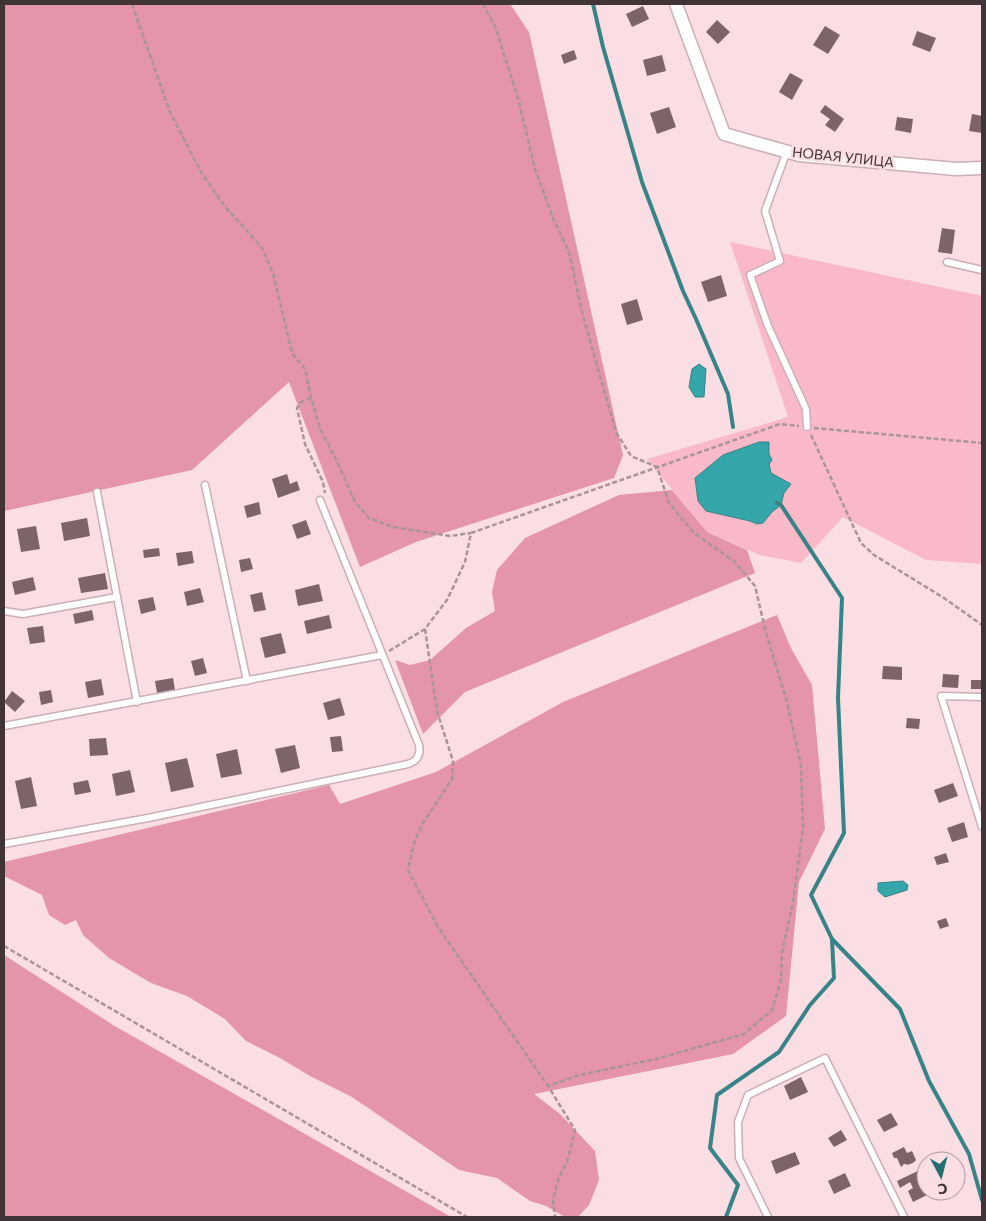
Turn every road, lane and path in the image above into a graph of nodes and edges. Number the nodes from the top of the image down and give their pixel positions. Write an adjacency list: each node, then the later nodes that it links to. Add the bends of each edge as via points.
1 (132, 4): 8 (path, via 170,112 201,172 223,204 262,248 273,273 292,353 305,368)
2 (483, 4): 11 (path, via 495,26 518,98 535,169 569,252 583,316 616,432 630,456)
3 (676, 4): 4 (street, НОВАЯ УЛИЦА, via 724,134)
4 (787, 151): 5 (street, НОВАЯ УЛИЦА, via 956,169); 9 (lane, via 765,211 780,261 750,275 768,326 806,409)
5 (982, 168)
6 (947, 262): 7 (lane)
7 (982, 270)
8 (311, 398): 14 (path, via 297,408 305,444 323,482 326,499); 15 (path, via 321,431 355,502 370,518 393,527 450,536)
9 (807, 427): 10 (path); 11 (path, via 780,424); 18 (path, via 861,544)
10 (982, 443)
11 (656, 467): 15 (path); 28 (path, via 669,504 694,533 735,562 755,586 787,702 801,765 803,828 782,953 781,980 772,1010 744,1034 656,1059 579,1075)
12 (206, 485): 21 (lane)
13 (97, 492): 16 (lane)
14 (320, 500): 20 (lane)
15 (471, 533): 19 (path, via 465,562 447,600)
16 (117, 597): 17 (lane, via 23,614); 23 (lane)
17 (4, 611)
18 (982, 625)
19 (425, 629): 20 (path); 28 (path, via 436,711 453,761 452,779 423,822 408,870 438,927)
20 (382, 655): 21 (lane); 26 (lane, via 419,745 420,753 413,762 148,818)
21 (247, 681): 23 (lane)
22 (982, 697): 25 (lane, via 942,696)
23 (137, 702): 24 (lane)
24 (4, 726)
25 (982, 827)
26 (4, 844)
27 (4, 946): 29 (path)
28 (548, 1086): 30 (path, via 575,1130 567,1162 559,1177 554,1200)
29 (467, 1217)
30 (555, 1217)
31 (768, 1217): 32 (lane, via 739,1158 738,1122 748,1095 824,1058)
32 (904, 1217)

